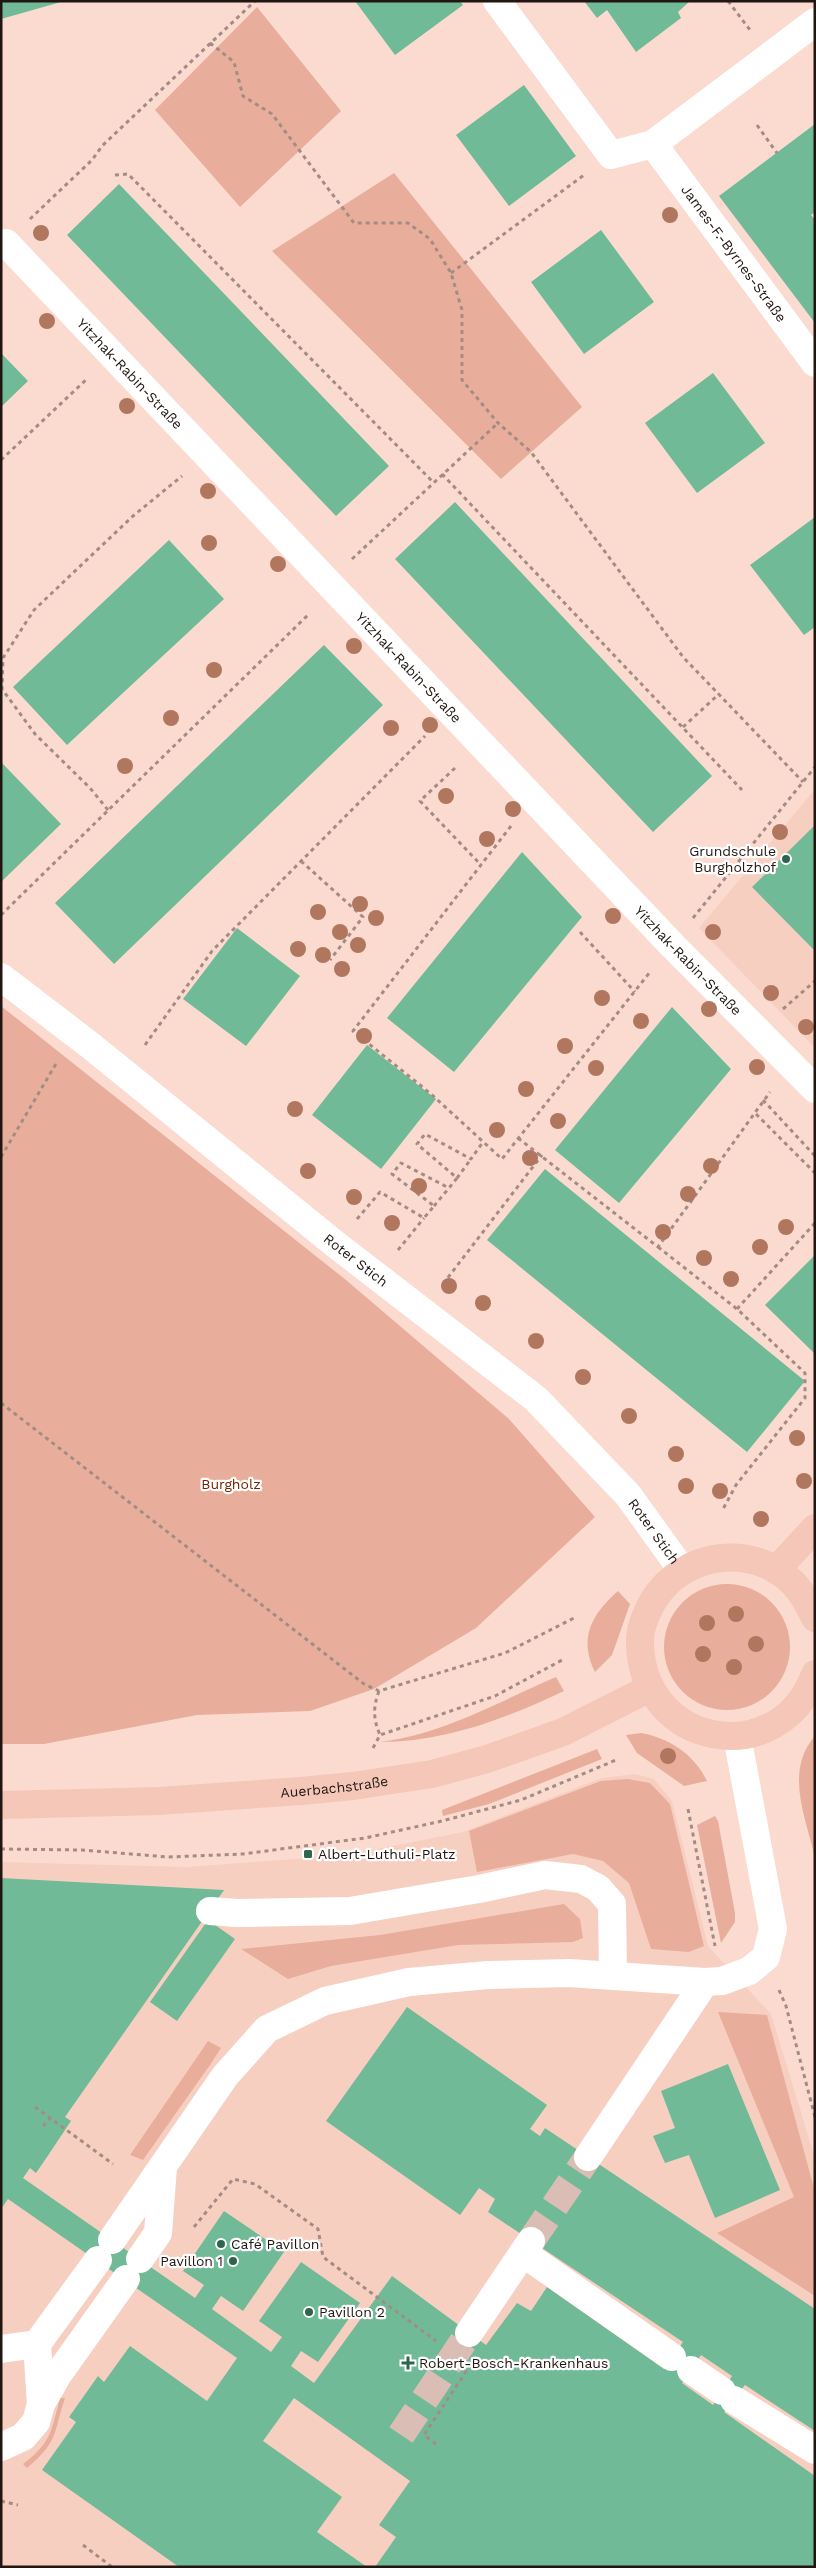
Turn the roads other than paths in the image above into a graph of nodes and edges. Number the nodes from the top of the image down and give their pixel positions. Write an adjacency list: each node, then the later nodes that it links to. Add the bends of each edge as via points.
1 (497, 1): 3 (street, via 611,155)
2 (815, 22): 3 (street)
3 (653, 144): 5 (street, James-F.-Byrnes-Straße)
4 (6, 243): 7 (street, Yitzhak-Rabin-Straße, via 672,945)
5 (815, 363)
6 (1, 977): 9 (street, Roter Stich, via 536,1399 628,1494)
7 (815, 1089)
8 (815, 1528): 10 (main road)
9 (682, 1570): 10 (main road, via 710,1559 744,1558); 13 (main road, via 660,1590 646,1612 640,1637 641,1663)
10 (776, 1570): 11 (main road, via 793,1583)
11 (815, 1618)
12 (815, 1674): 14 (main road, via 797,1707 780,1721 759,1731)
13 (650, 1688): 14 (main road, via 665,1709 686,1726 711,1734); 15 (main road, Auerbachstraße, via 562,1732 487,1759 432,1774 353,1786 159,1801)
14 (737, 1736): 18 (street, via 773,1929 766,1957 749,1971 722,1981)
15 (1, 1805)
16 (210, 1910): 17 (street, via 237,1913 350,1911 479,1890 544,1875 580,1879 598,1888 612,1904)
17 (613, 1975): 18 (street); 20 (street, via 488,1975 409,1982 324,2001 267,2029 225,2076)
18 (705, 1982): 19 (street)
19 (588, 2156)
20 (164, 2165): 22 (street); 24 (street, via 158,2233 57,2376)
21 (470, 2333): 26 (street, via 527,2247 728,2396)
22 (37, 2344): 23 (street); 24 (street)
23 (1, 2349)
24 (42, 2404): 25 (street, via 36,2422 23,2437)
25 (1, 2447)
26 (815, 2450)

